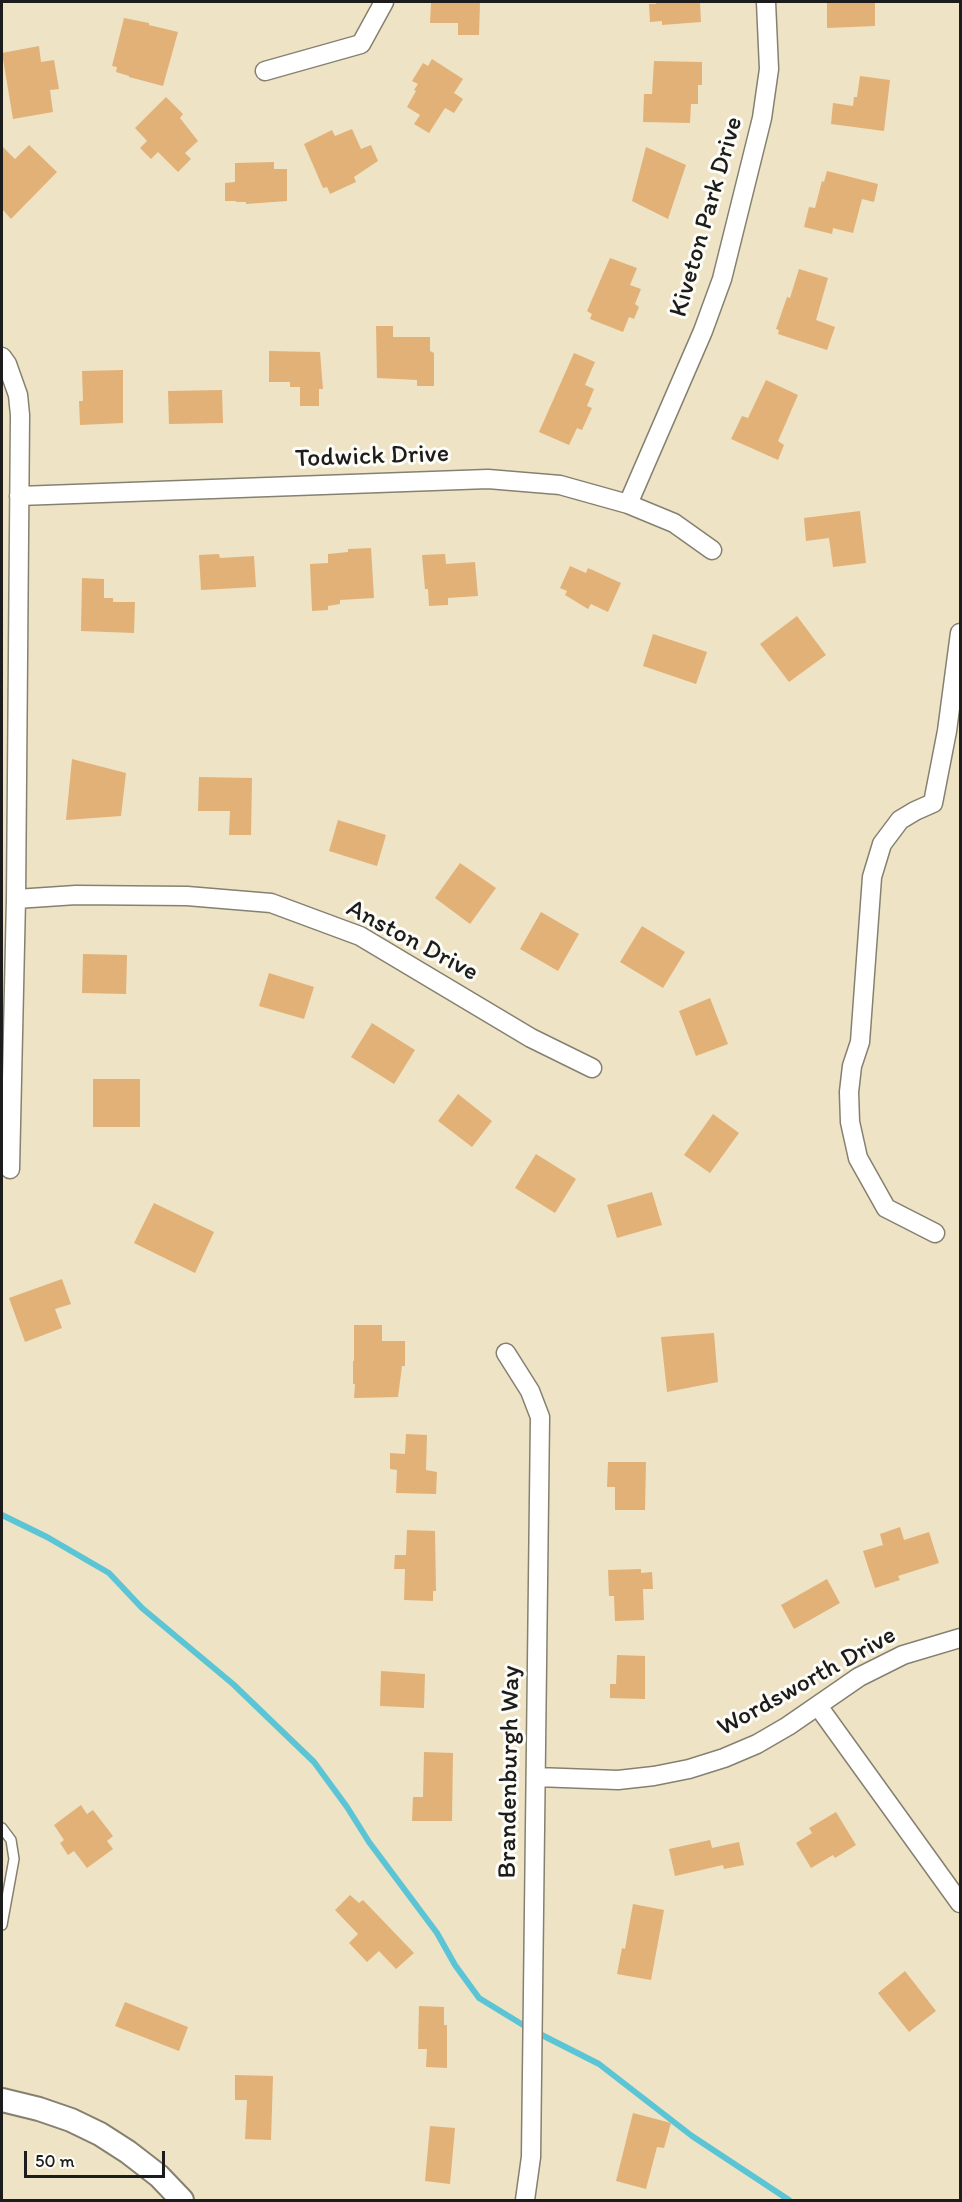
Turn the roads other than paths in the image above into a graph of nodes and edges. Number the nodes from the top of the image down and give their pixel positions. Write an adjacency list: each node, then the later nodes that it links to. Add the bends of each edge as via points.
1 (384, 2): 3 (street, via 361,44)
2 (766, 2): 6 (street, Kiveton Park Drive, via 769,69 762,118 722,279)
3 (265, 71)
4 (2, 357): 5 (street, via 18,395)
5 (19, 496): 6 (street, Todwick Drive, via 488,479 560,485); 9 (street)
6 (628, 504): 7 (street, Todwick Drive, via 674,523)
7 (712, 550)
8 (960, 633): 12 (street, via 933,803 900,820 882,844 872,877 860,1042 849,1092 850,1122 858,1158 886,1208)
9 (16, 899): 10 (street, Anston Drive, via 187,896 271,903 360,936 531,1038); 11 (street)
10 (592, 1068)
11 (10, 1169)
12 (935, 1233)
13 (506, 1353): 16 (street, Brandenburgh Way, via 530,1391 540,1417)
14 (960, 1638): 15 (street, Wordsworth Drive, via 903,1655 859,1677)
15 (818, 1706): 16 (street, Wordsworth Drive, via 757,1744 689,1769 618,1780); 18 (street)
16 (536, 1777): 22 (street, Brandenburgh Way, via 531,2157)
17 (2, 1828): 19 (lane, via 11,1840 14,1859)
18 (960, 1904)
19 (2, 1924)
20 (2, 2100): 21 (street, via 39,2109 100,2134 159,2176)
21 (182, 2200)
22 (525, 2200)

